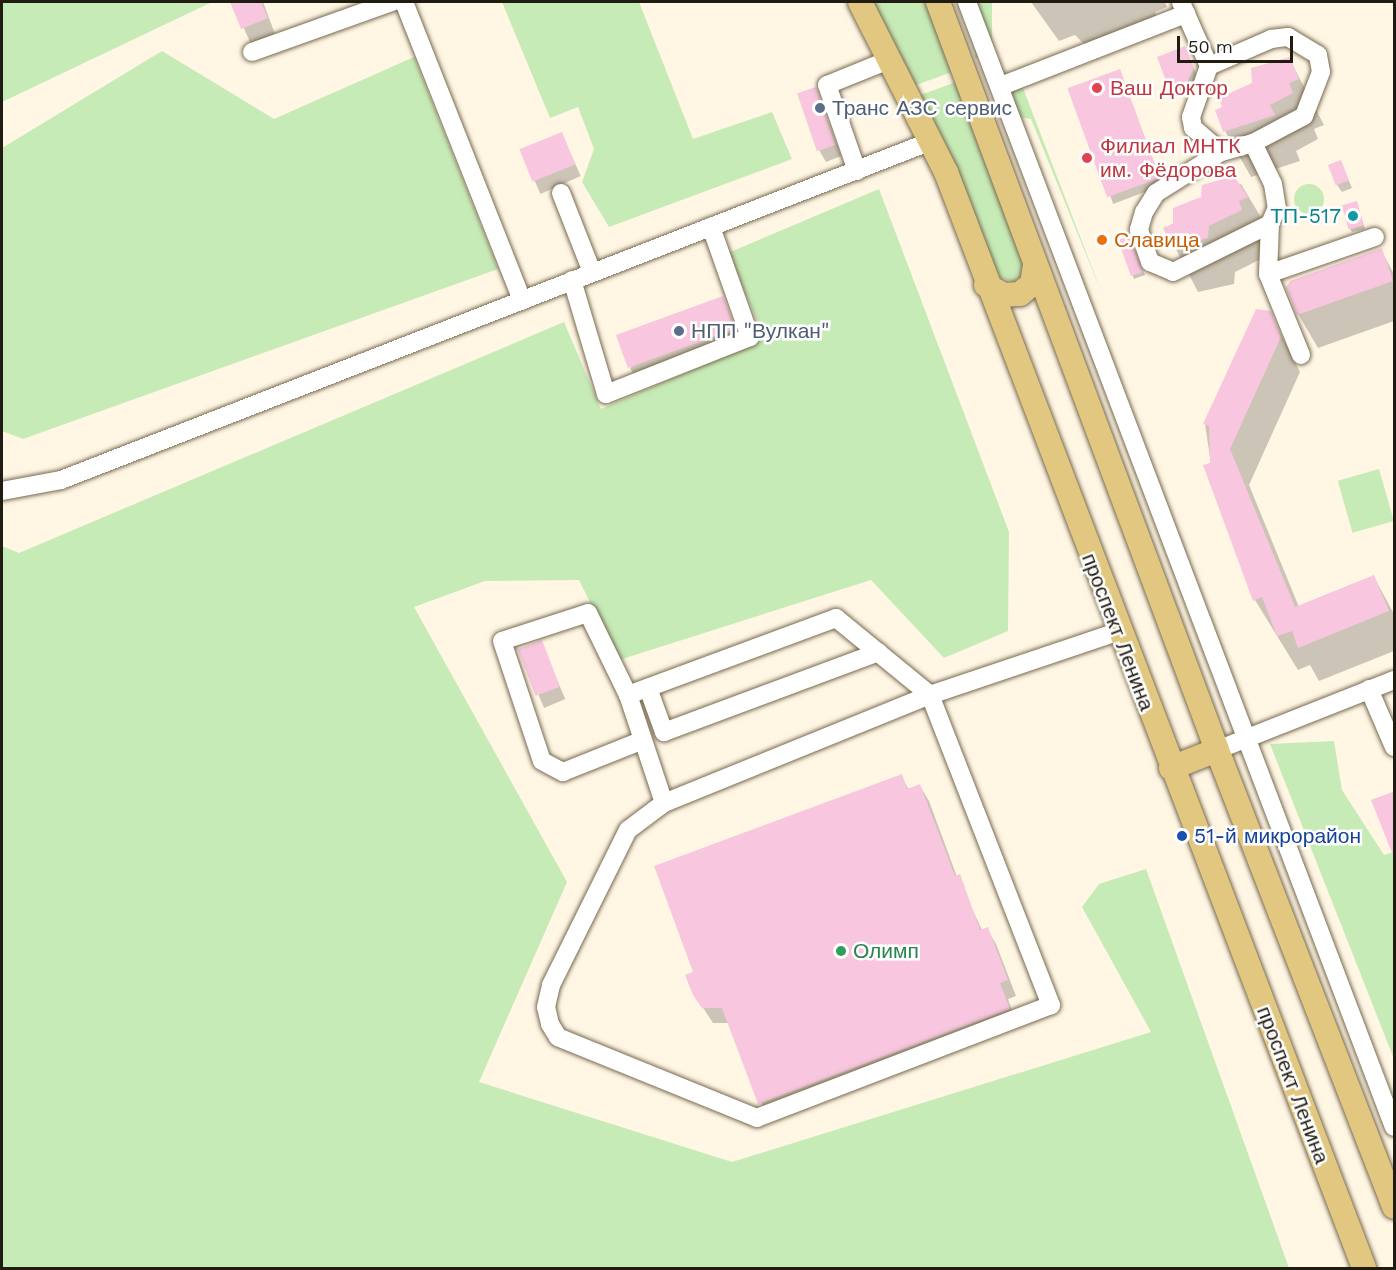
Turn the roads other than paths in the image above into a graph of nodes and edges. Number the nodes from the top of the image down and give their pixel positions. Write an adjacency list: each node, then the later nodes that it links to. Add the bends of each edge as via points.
1 (392, 2): 7 (street)
2 (404, 2): 26 (street)
3 (860, 2): 8 (main road, проспект Ленина)
4 (938, 2): 17 (main road)
5 (967, 2): 10 (street)
6 (1183, 8): 9 (street); 10 (street)
7 (252, 52)
8 (889, 60): 11 (main road, проспект Ленина); 14 (street, via 827,84)
9 (1209, 66): 12 (street, via 1271,39 1304,43 1318,56 1321,72 1304,116); 13 (street, via 1191,117 1193,128)
10 (1000, 86): 15 (street)
11 (929, 142): 14 (street); 25 (main road, проспект Ленина, via 946,172)
12 (1253, 144): 13 (street); 18 (street, via 1273,184 1277,208)
13 (1221, 152): 18 (street, via 1156,193 1139,230 1150,262 1173,272)
14 (857, 171): 19 (street)
15 (1041, 191): 17 (street); 36 (street)
16 (561, 193): 22 (street)
17 (1012, 203): 21 (main road)
18 (1270, 224): 23 (street)
19 (711, 227): 22 (street); 24 (street, via 750,337 606,393)
20 (1375, 237): 23 (street)
21 (1035, 266): 25 (main road, via 1032,284 1020,294 1004,295); 39 (main road)
22 (592, 272): 24 (street)
23 (1268, 274): 27 (street)
24 (572, 280): 26 (street)
25 (986, 285): 29 (main road, проспект Ленина)
26 (522, 300): 28 (street, via 61,480)
27 (1302, 355)
28 (2, 491)
29 (1117, 632): 35 (street); 40 (main road, проспект Ленина)
30 (879, 652): 32 (street, via 836,618); 32 (street, via 664,732); 35 (street)
31 (1395, 680): 33 (street)
32 (648, 687): 34 (street)
33 (1369, 689): 36 (street); 38 (street)
34 (628, 695): 37 (street); 37 (street, via 588,613 502,640 542,761 563,772)
35 (930, 695): 41 (street); 41 (street, via 1051,1005 758,1118 558,1037 546,1007 551,985 628,830)
36 (1245, 738): 39 (street); 42 (street)
37 (641, 741): 41 (street)
38 (1395, 747)
39 (1217, 750): 40 (main road); 43 (main road)
40 (1171, 768): 44 (main road, проспект Ленина)
41 (664, 803)
42 (1395, 1127)
43 (1395, 1207)
44 (1364, 1269)

